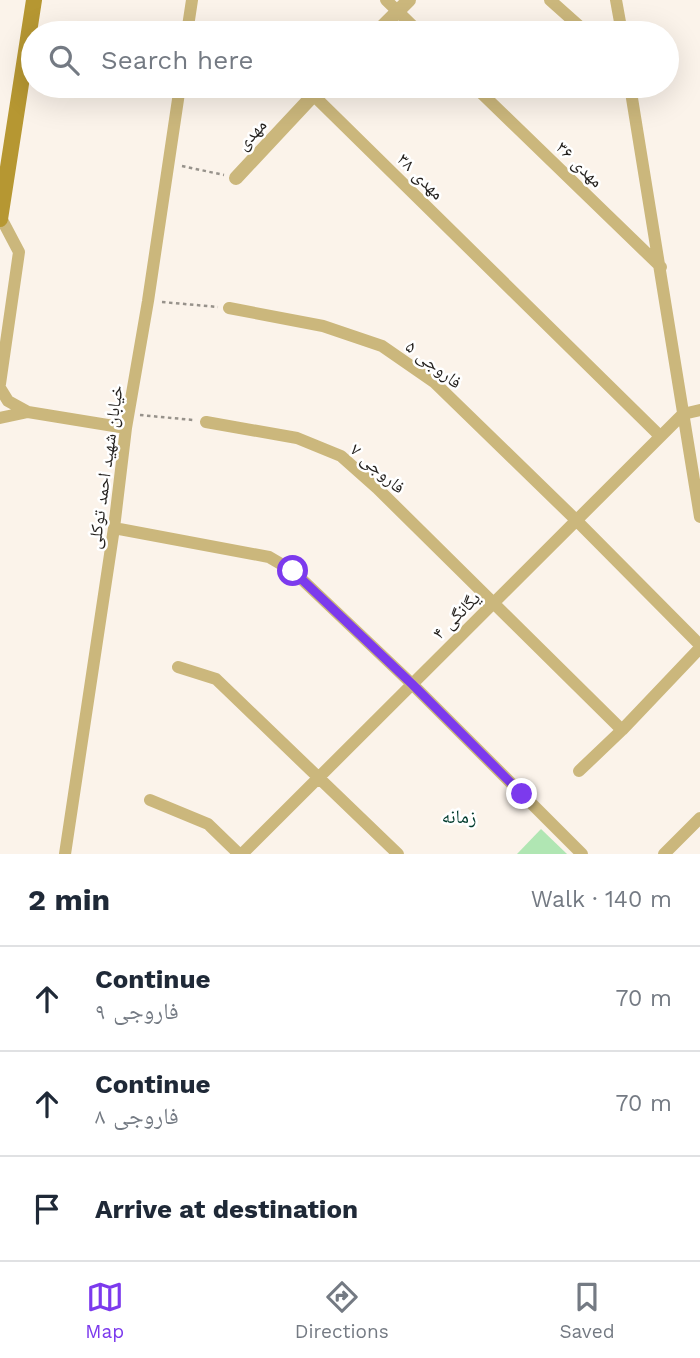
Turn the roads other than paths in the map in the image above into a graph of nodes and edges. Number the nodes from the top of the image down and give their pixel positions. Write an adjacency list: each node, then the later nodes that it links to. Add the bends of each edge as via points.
1 (34, 0): 8 (main road)
2 (192, 0): 9 (street)
3 (386, 0): 7 (street)
4 (409, 0): 7 (street)
5 (550, 0): 12 (street)
6 (616, 0): 13 (street)
7 (398, 11): 10 (street); 11 (street)
8 (31, 21)
9 (189, 21)
10 (388, 21)
11 (408, 21)
12 (574, 21)
13 (620, 21)
14 (21, 83): 21 (main road)
15 (178, 98): 30 (street, خیابان شهید احمد توکلی)
16 (304, 98): 20 (street, مهدی)
17 (323, 98): 31 (street, مهدی ۳۸)
18 (486, 98): 22 (street, مهدی ۳۶)
19 (632, 98): 22 (street)
20 (236, 178)
21 (0, 218): 24 (street, via 19,252)
22 (661, 268): 27 (street)
23 (229, 308): 33 (street, فاروجی ۵, via 323,326 382,346 434,382)
24 (0, 386): 26 (street, via 8,401)
25 (700, 410): 27 (street)
26 (28, 412): 28 (street); 30 (street)
27 (682, 414): 31 (street, یگانگی ۴); 32 (street)
28 (0, 418)
29 (206, 422): 35 (street, فاروجی ۷, via 297,438 341,456)
30 (126, 428): 34 (street, خیابان شهید احمد توکلی)
31 (660, 436): 33 (street, یگانگی ۴)
32 (700, 517)
33 (576, 520): 35 (street, یگانگی ۴); 36 (street, فاروجی ۵)
34 (114, 528): 38 (street, via 269,557 293,571); 44 (street, خیابان شهید احمد توکلی)
35 (494, 603): 38 (street, یگانگی ۴); 39 (street, فاروجی ۷)
36 (700, 646): 39 (street)
37 (178, 667): 41 (street, via 216,680)
38 (412, 684): 41 (street, یگانگی ۴); 47 (street)
39 (622, 730): 40 (street)
40 (579, 771)
41 (319, 777): 45 (street, یگانگی ۴); 46 (street)
42 (150, 800): 45 (street, via 208,824)
43 (700, 818): 48 (street)
44 (65, 854)
45 (240, 854)
46 (398, 854)
47 (582, 854)
48 (664, 854)

